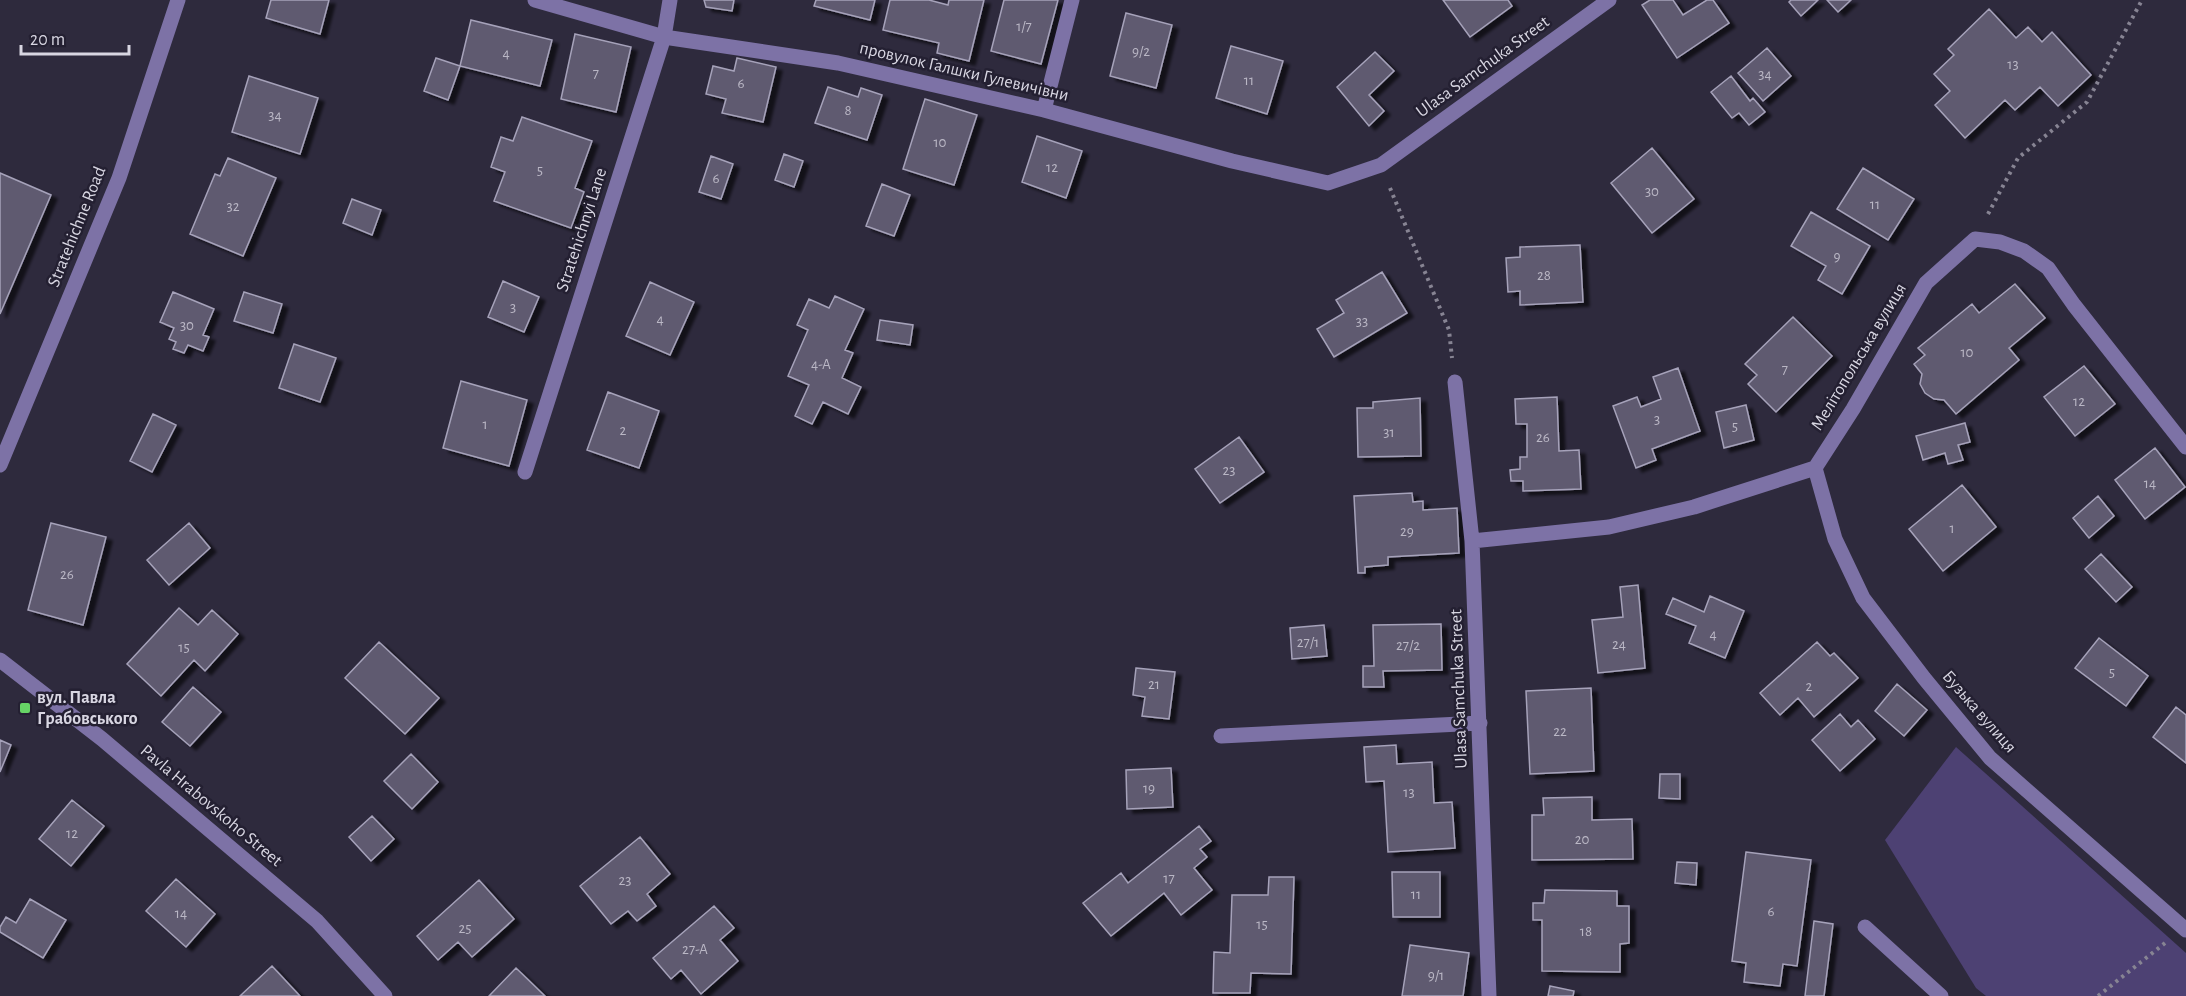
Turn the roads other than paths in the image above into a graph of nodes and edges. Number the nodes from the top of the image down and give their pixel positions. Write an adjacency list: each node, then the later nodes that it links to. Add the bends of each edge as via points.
1 (178, 0): 11 (street, Stratehichne Road, via 119,178)
2 (535, 0): 6 (street, провулок Галшки Гулевичівни)
3 (670, 0): 6 (street, Stratehichnyi Lane)
4 (1072, 0): 7 (street)
5 (1609, 0): 8 (street, Ulasa Samchuka Street)
6 (664, 36): 7 (street, провулок Галшки Гулевичівни, via 838,63); 13 (street, Stratehichnyi Lane)
7 (1044, 110): 8 (street, провулок Галшки Гулевичівни, via 1328,183)
8 (1381, 165)
9 (1455, 382): 14 (street, Ulasa Samchuka Street)
10 (2186, 447): 12 (street, Мелітопольська вулиця, via 2048,268 2024,250 1975,238 1926,282)
11 (0, 465)
12 (1815, 468): 14 (street, via 1694,507 1609,526); 19 (street, Бузька вулиця, via 1835,539 1863,598 1924,678 1990,758)
13 (525, 471)
14 (1473, 541): 16 (street, Ulasa Samchuka Street)
15 (0, 660): 20 (street, Pavla Hrabovskoho Street, via 102,739 316,921)
16 (1480, 723): 17 (street); 21 (street, Ulasa Samchuka Street)
17 (1221, 736)
18 (1865, 927): 22 (street)
19 (2185, 929)
20 (385, 996)
21 (1489, 996)
22 (1941, 996)

